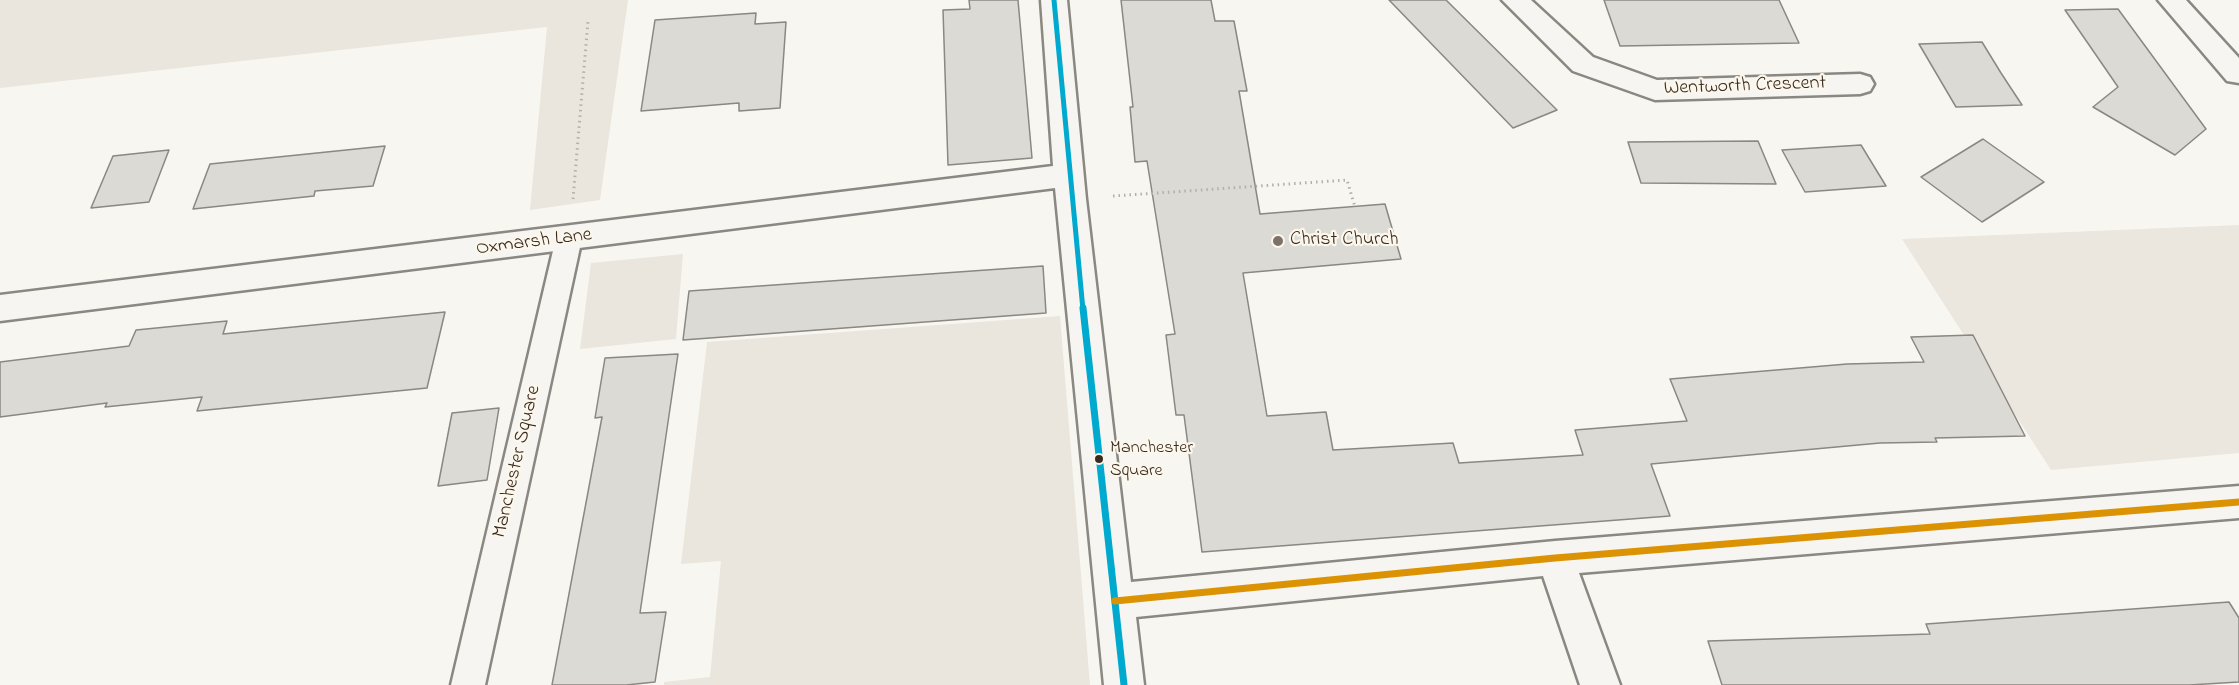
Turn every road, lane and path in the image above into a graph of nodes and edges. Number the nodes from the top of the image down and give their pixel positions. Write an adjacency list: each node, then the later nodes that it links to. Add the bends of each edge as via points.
1 (1054, 0): 7 (street)
2 (1515, 0): 6 (street, Wentworth Crescent, via 1583,64 1655,90)
3 (2171, 0): 5 (street)
4 (588, 21): 9 (path)
5 (2237, 74)
6 (1860, 84)
7 (1070, 187): 8 (path, via 1347,180); 9 (street, Oxmarsh Lane); 13 (street)
8 (1355, 207)
9 (569, 238): 10 (street, Oxmarsh Lane); 14 (lane, Manchester Square)
10 (0, 309)
11 (2239, 502): 12 (street)
12 (1555, 558): 13 (street); 16 (street)
13 (1115, 601): 15 (street)
14 (468, 685)
15 (1124, 685)
16 (1600, 685)

